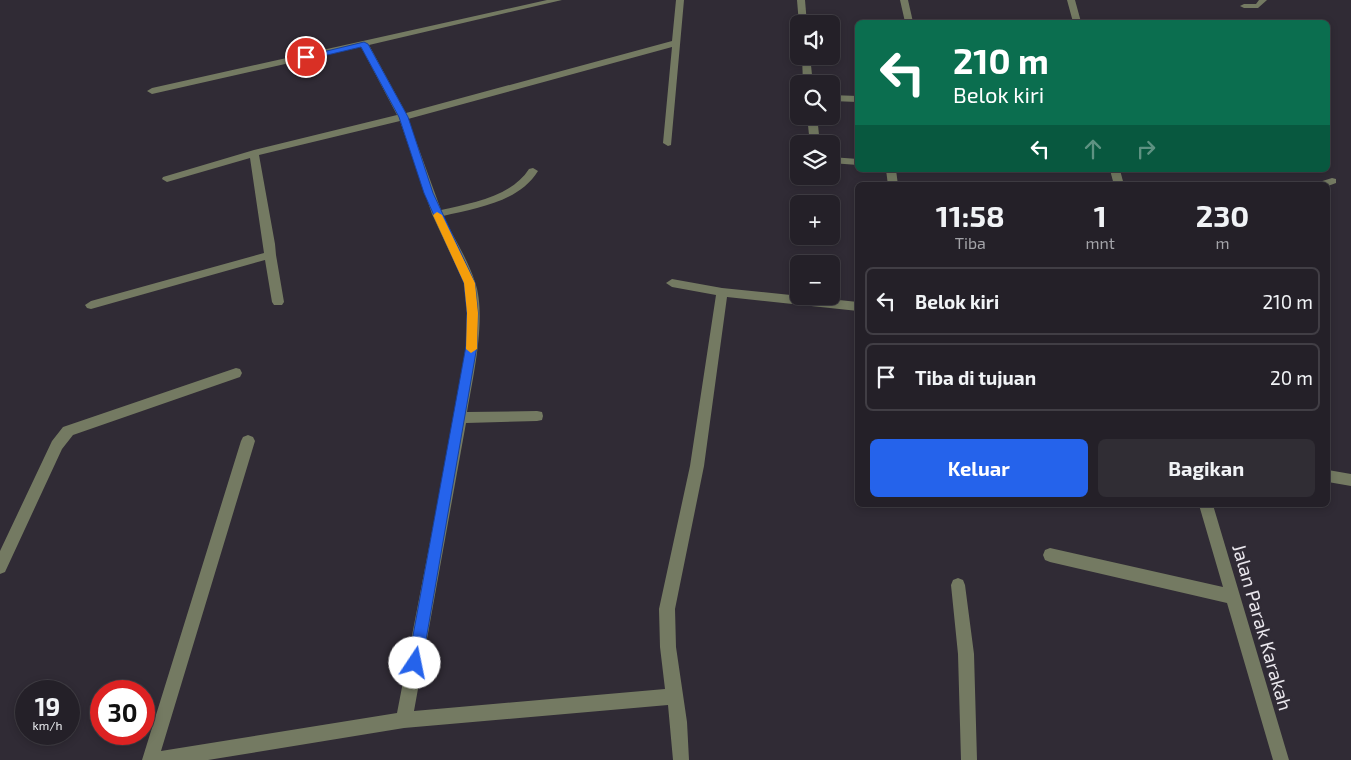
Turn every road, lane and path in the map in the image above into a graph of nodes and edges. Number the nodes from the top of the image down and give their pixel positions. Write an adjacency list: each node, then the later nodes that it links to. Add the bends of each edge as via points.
1 (558, 0): 12 (street)
2 (680, 0): 11 (street)
3 (801, 0): 8 (street)
4 (904, 0): 9 (street)
5 (1071, 0): 10 (street)
6 (1262, 0): 7 (street, via 1258,6)
7 (1244, 6)
8 (802, 15)
9 (909, 20)
10 (1076, 20)
11 (676, 43): 16 (street); 17 (street)
12 (364, 44): 13 (street); 16 (street)
13 (152, 91)
14 (840, 98): 15 (street)
15 (855, 99)
16 (403, 117): 18 (street); 25 (street)
17 (668, 143)
18 (254, 154): 22 (street); 26 (street)
19 (840, 161): 20 (street)
20 (855, 162)
21 (533, 171): 25 (street, via 530,180 518,188 484,202)
22 (167, 179)
23 (1332, 181): 24 (street)
24 (1329, 182)
25 (437, 214): 34 (street, via 470,283 472,346)
26 (270, 255): 29 (street); 30 (street)
27 (672, 283): 28 (street)
28 (722, 292): 31 (street); 43 (street, via 697,466 667,609 665,629)
29 (278, 302)
30 (91, 306)
31 (855, 307)
32 (236, 373): 40 (street, via 68,431 57,444)
33 (536, 416): 34 (street)
34 (460, 418): 44 (street)
35 (248, 441): 45 (street)
36 (1330, 476): 37 (street)
37 (1351, 480)
38 (1207, 507): 42 (street, Jalan Parak Karakah)
39 (1050, 555): 42 (street)
40 (0, 567)
41 (958, 585): 48 (street, via 966,654)
42 (1233, 597): 49 (street, Jalan Parak Karakah)
43 (675, 696): 44 (street); 47 (street)
44 (404, 720): 46 (street)
45 (150, 760)
46 (156, 760)
47 (681, 760)
48 (969, 760)
49 (1280, 760)

